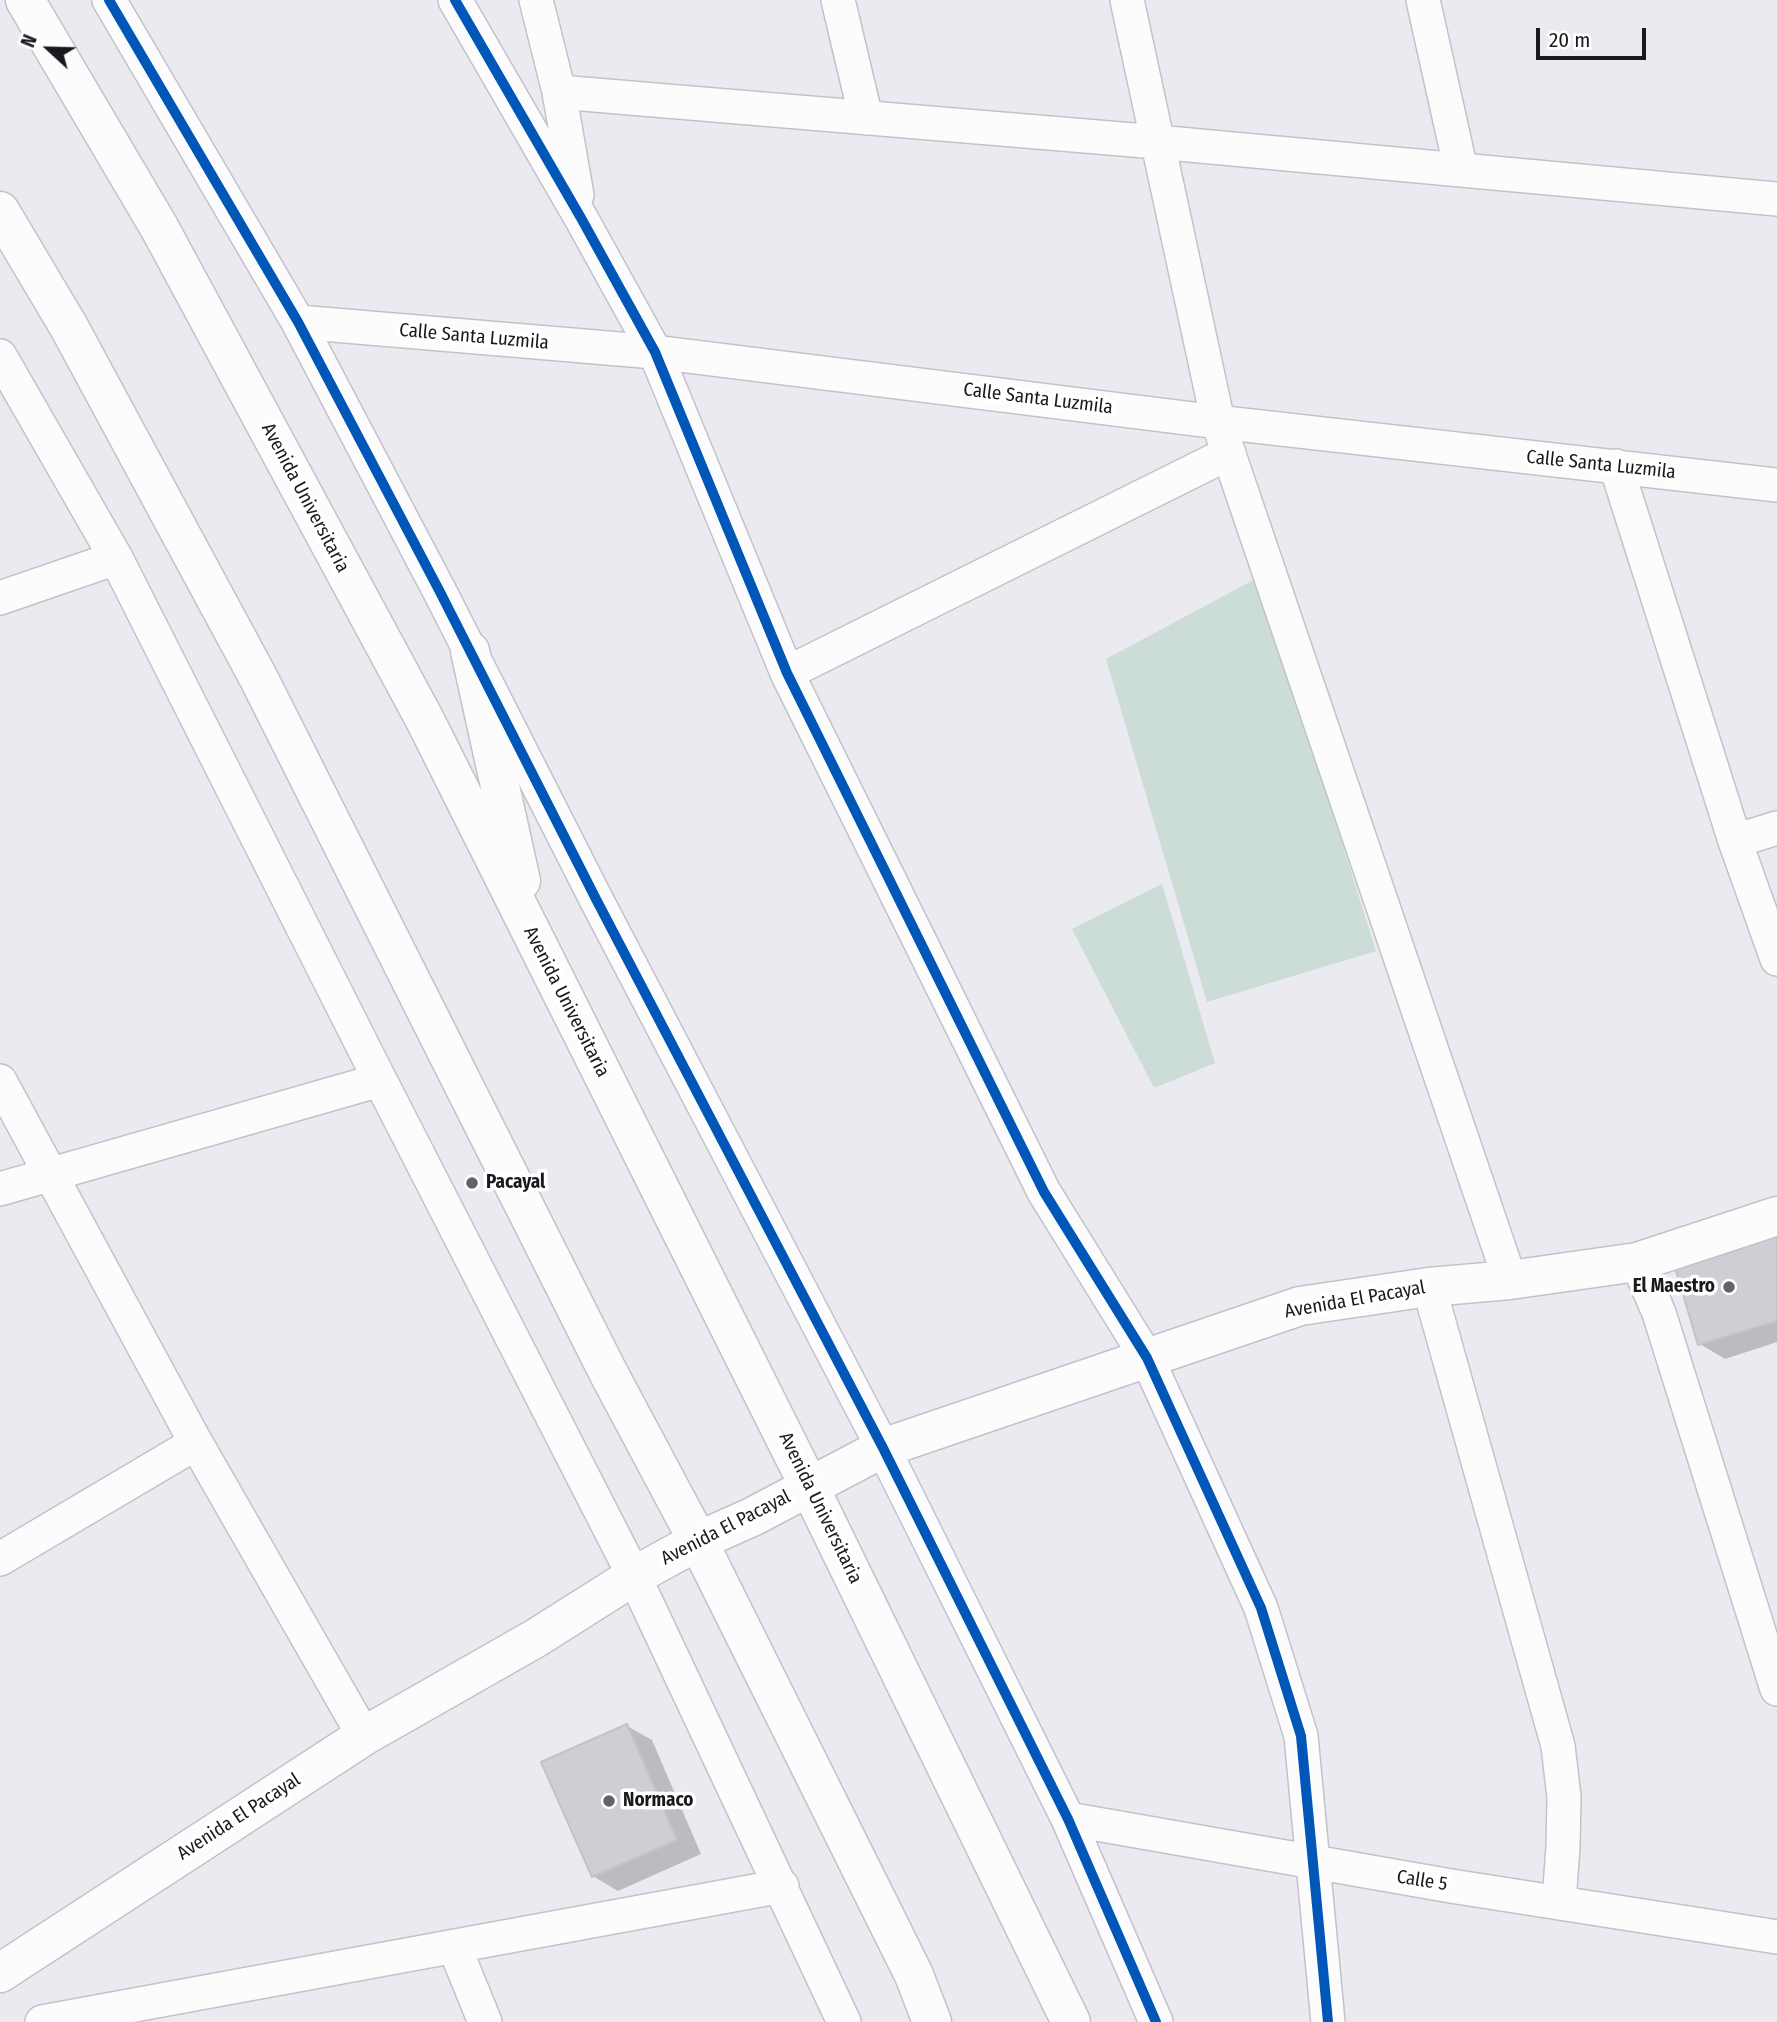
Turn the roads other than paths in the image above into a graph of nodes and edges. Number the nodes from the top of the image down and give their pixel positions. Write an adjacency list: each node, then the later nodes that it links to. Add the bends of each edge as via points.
1 (25, 0): 28 (street, Avenida Universitaria, via 159,227 425,720)
2 (109, 0): 15 (street)
3 (455, 0): 14 (street)
4 (537, 0): 8 (street)
5 (838, 0): 9 (street)
6 (1127, 0): 10 (street)
7 (1423, 0): 11 (street)
8 (559, 92): 9 (street); 14 (street)
9 (866, 117): 10 (street)
10 (1157, 142): 11 (street); 18 (street)
11 (1461, 170): 12 (street)
12 (1777, 199)
13 (0, 211): 42 (street, via 69,327 258,677 609,1374)
14 (580, 218): 16 (street)
15 (298, 322): 16 (street, Calle Santa Luzmila); 24 (street)
16 (655, 352): 18 (street, Calle Santa Luzmila); 25 (street)
17 (0, 356): 22 (street)
18 (1218, 422): 19 (street); 20 (street, Calle Santa Luzmila)
19 (1229, 453): 25 (street); 36 (street)
20 (1616, 466): 21 (street, Calle Santa Luzmila); 27 (street)
21 (1777, 485)
22 (116, 558): 23 (street); 30 (street)
23 (0, 598)
24 (470, 651): 28 (street); 40 (street)
25 (788, 673): 38 (street, via 1044,1192)
26 (1777, 828): 27 (street)
27 (1735, 841): 29 (street)
28 (534, 938): 41 (street, Avenida Universitaria)
29 (1777, 959)
30 (380, 1080): 32 (street); 44 (street)
31 (0, 1081): 32 (street)
32 (51, 1175): 33 (street); 39 (street)
33 (0, 1189)
34 (1777, 1216): 35 (street, Avenida El Pacayal)
35 (1637, 1262): 36 (street, Avenida El Pacayal); 45 (street, via 1659,1313)
36 (1510, 1280): 37 (street, Avenida El Pacayal)
37 (1429, 1287): 38 (street, Avenida El Pacayal, via 1300,1306); 50 (street, via 1558,1746 1564,1797)
38 (1147, 1358): 40 (street, Avenida El Pacayal); 48 (street, via 1261,1608 1301,1736)
39 (196, 1443): 43 (street); 46 (street)
40 (883, 1448): 41 (street, Avenida El Pacayal); 47 (street)
41 (809, 1486): 42 (street, Avenida El Pacayal); 58 (street, Avenida Universitaria)
42 (698, 1541): 44 (street, Avenida El Pacayal); 57 (street, via 914,1975)
43 (0, 1559)
44 (634, 1576): 46 (street, Avenida El Pacayal); 49 (street)
45 (1777, 1689)
46 (364, 1736): 53 (street, Avenida El Pacayal)
47 (1068, 1819): 48 (street, Calle 5); 59 (street)
48 (1312, 1863): 50 (street, Calle 5); 60 (street)
49 (782, 1886): 52 (street); 56 (street)
50 (1559, 1902): 51 (street, Calle 5)
51 (1777, 1937)
52 (454, 1946): 54 (street); 55 (street)
53 (0, 1973)
54 (49, 2021)
55 (485, 2022)
56 (844, 2022)
57 (932, 2022)
58 (1071, 2022)
59 (1156, 2022)
60 (1328, 2022)

